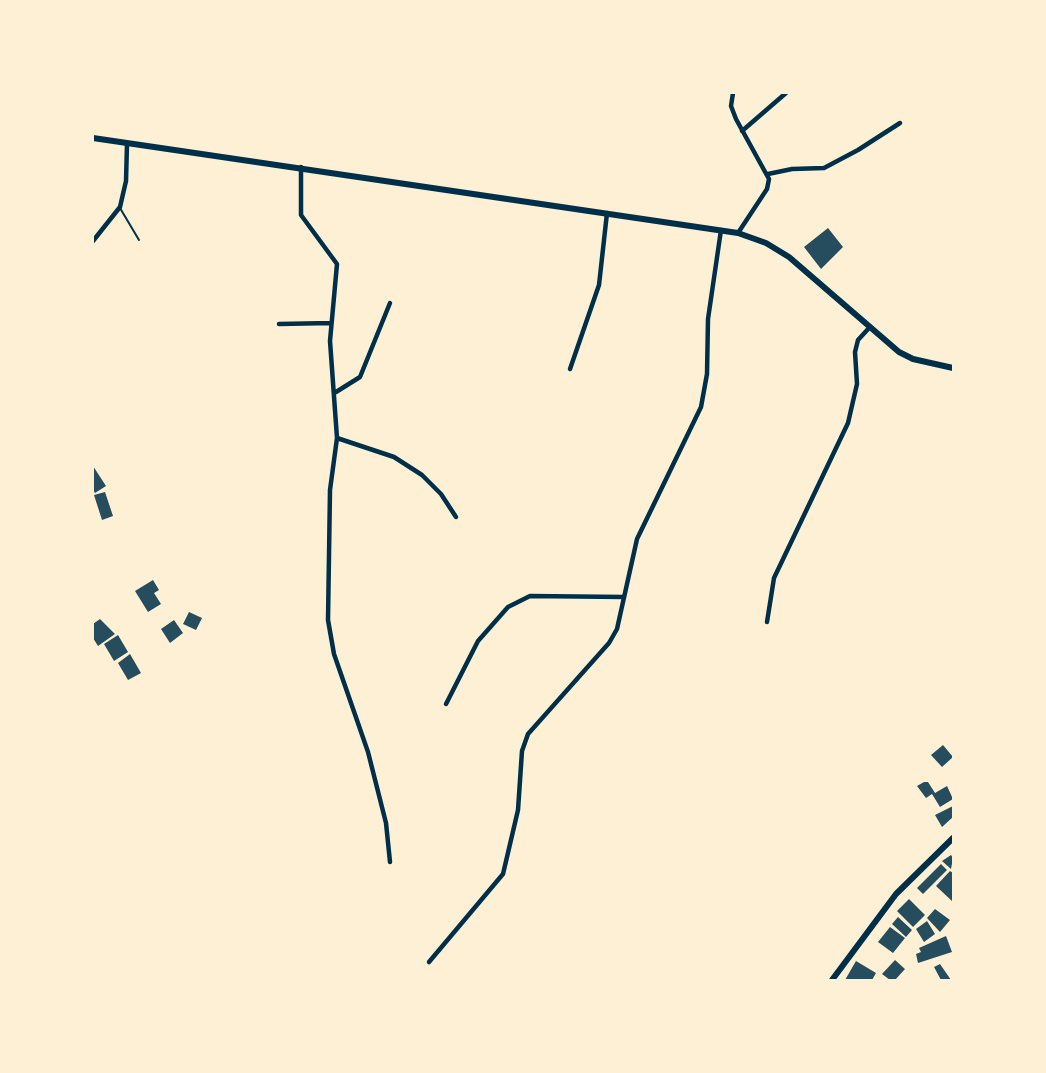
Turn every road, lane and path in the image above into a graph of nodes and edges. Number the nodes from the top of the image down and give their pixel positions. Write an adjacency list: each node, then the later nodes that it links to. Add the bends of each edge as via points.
1 (733, 93): 4 (street, via 731,106)
2 (786, 93): 4 (street)
3 (900, 123): 8 (street, via 824,168)
4 (742, 131): 8 (street)
5 (93, 138): 6 (main road)
6 (127, 144): 7 (main road); 9 (street)
7 (301, 166): 10 (main road); 16 (street, via 301,215 337,264)
8 (768, 174): 12 (street, via 767,189)
9 (120, 207): 13 (lane); 14 (street)
10 (607, 212): 11 (main road); 20 (street, via 598,285)
11 (722, 229): 12 (main road); 24 (street, via 701,407 637,539)
12 (738, 233): 18 (main road, via 789,257)
13 (139, 240)
14 (93, 241)
15 (390, 303): 21 (street, via 360,377)
16 (331, 323): 17 (street); 21 (street)
17 (279, 324)
18 (869, 328): 19 (main road, via 913,359); 25 (street, via 855,352 857,384 848,423 774,578)
19 (953, 365)
20 (570, 369)
21 (336, 392): 22 (street)
22 (337, 438): 23 (street, via 404,463 441,494); 28 (street, via 330,491 328,620 334,654 368,752 386,823)
23 (456, 517)
24 (624, 597): 26 (street, via 530,596 508,607 478,641); 29 (street, via 609,643 528,734 522,751 518,810 503,874)
25 (767, 622)
26 (446, 704)
27 (953, 838): 30 (main road, via 885,907)
28 (390, 862)
29 (429, 962)
30 (832, 980)

